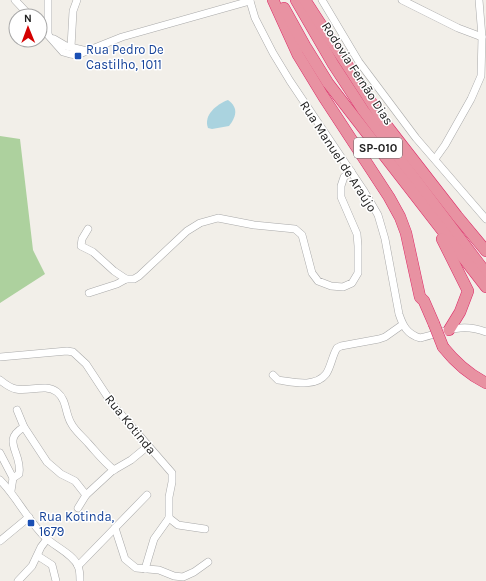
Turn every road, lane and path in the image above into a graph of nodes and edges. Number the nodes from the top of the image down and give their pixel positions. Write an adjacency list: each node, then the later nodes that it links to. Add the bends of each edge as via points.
1 (15, 0): 12 (street)
2 (48, 0): 13 (street)
3 (76, 0): 15 (street)
4 (273, 0): 11 (highway)
5 (296, 0): 24 (highway, Rodovia Fernão Dias / SP-010, via 362,110)
6 (305, 0): 23 (highway, via 384,122)
7 (322, 0): 17 (street, via 359,62 416,138)
8 (402, 0): 14 (street)
9 (479, 0): 14 (street)
10 (251, 1): 16 (street, via 141,31); 18 (street, Rua Manuel de Araújo, via 255,18 280,64)
11 (279, 5): 20 (highway, Rodovia Fernão Dias / SP-010, via 328,83); 34 (highway, bridge, via 298,55 400,217 420,297 443,347 469,374)
12 (22, 8)
13 (50, 36): 15 (street); 16 (street, via 63,52 77,54)
14 (482, 37): 17 (street, via 482,68 479,82 446,145)
15 (71, 47): 16 (street)
16 (87, 51)
17 (435, 159): 19 (street)
18 (351, 171): 25 (street, via 344,177 340,186 341,197 357,234 358,273 352,283 343,287 318,281 312,273 302,235 295,229 218,218 200,222 186,230 139,276); 28 (street, Rua Manuel de Araújo, via 378,215)
19 (483, 211): 21 (street)
20 (429, 215): 26 (highway, Rodovia Fernão Dias / SP-010); 29 (highway, via 468,291 460,312)
21 (486, 219)
22 (88, 229): 25 (street, via 81,246 93,252)
23 (486, 251)
24 (486, 273)
25 (126, 279): 27 (street)
26 (486, 288)
27 (89, 293)
28 (402, 325): 29 (street, via 420,338); 32 (street, via 385,337 337,348 326,374 314,382 278,380)
29 (449, 330): 30 (street, via 463,327)
30 (486, 332)
31 (0, 357): 37 (street, Rua Kotinda, via 73,352 86,364 111,402)
32 (273, 375)
33 (0, 380): 39 (street, via 11,388 46,388 56,391 65,404 75,430)
34 (486, 383)
35 (17, 410): 36 (street)
36 (24, 427): 40 (street, via 10,437 9,442 20,471); 44 (street, via 47,462 61,474 75,481)
37 (148, 446): 39 (street); 47 (street, Rua Kotinda, via 172,473)
38 (0, 453): 40 (street)
39 (114, 470): 44 (street)
40 (13, 478): 42 (street)
41 (0, 480): 42 (street)
42 (11, 491): 46 (street)
43 (147, 494): 48 (street)
44 (86, 495): 45 (street)
45 (78, 508)
46 (29, 517): 50 (street); 51 (street)
47 (169, 518): 49 (street, via 178,525); 55 (street, via 154,539)
48 (115, 528): 54 (street); 55 (street, via 125,559 136,568)
49 (205, 529)
50 (47, 539): 52 (street); 54 (street)
51 (0, 542)
52 (38, 556): 56 (street); 57 (street, via 52,565)
53 (208, 562): 55 (street, via 183,577)
54 (78, 566): 58 (street)
55 (145, 569)
56 (18, 581)
57 (56, 581)
58 (80, 581)

